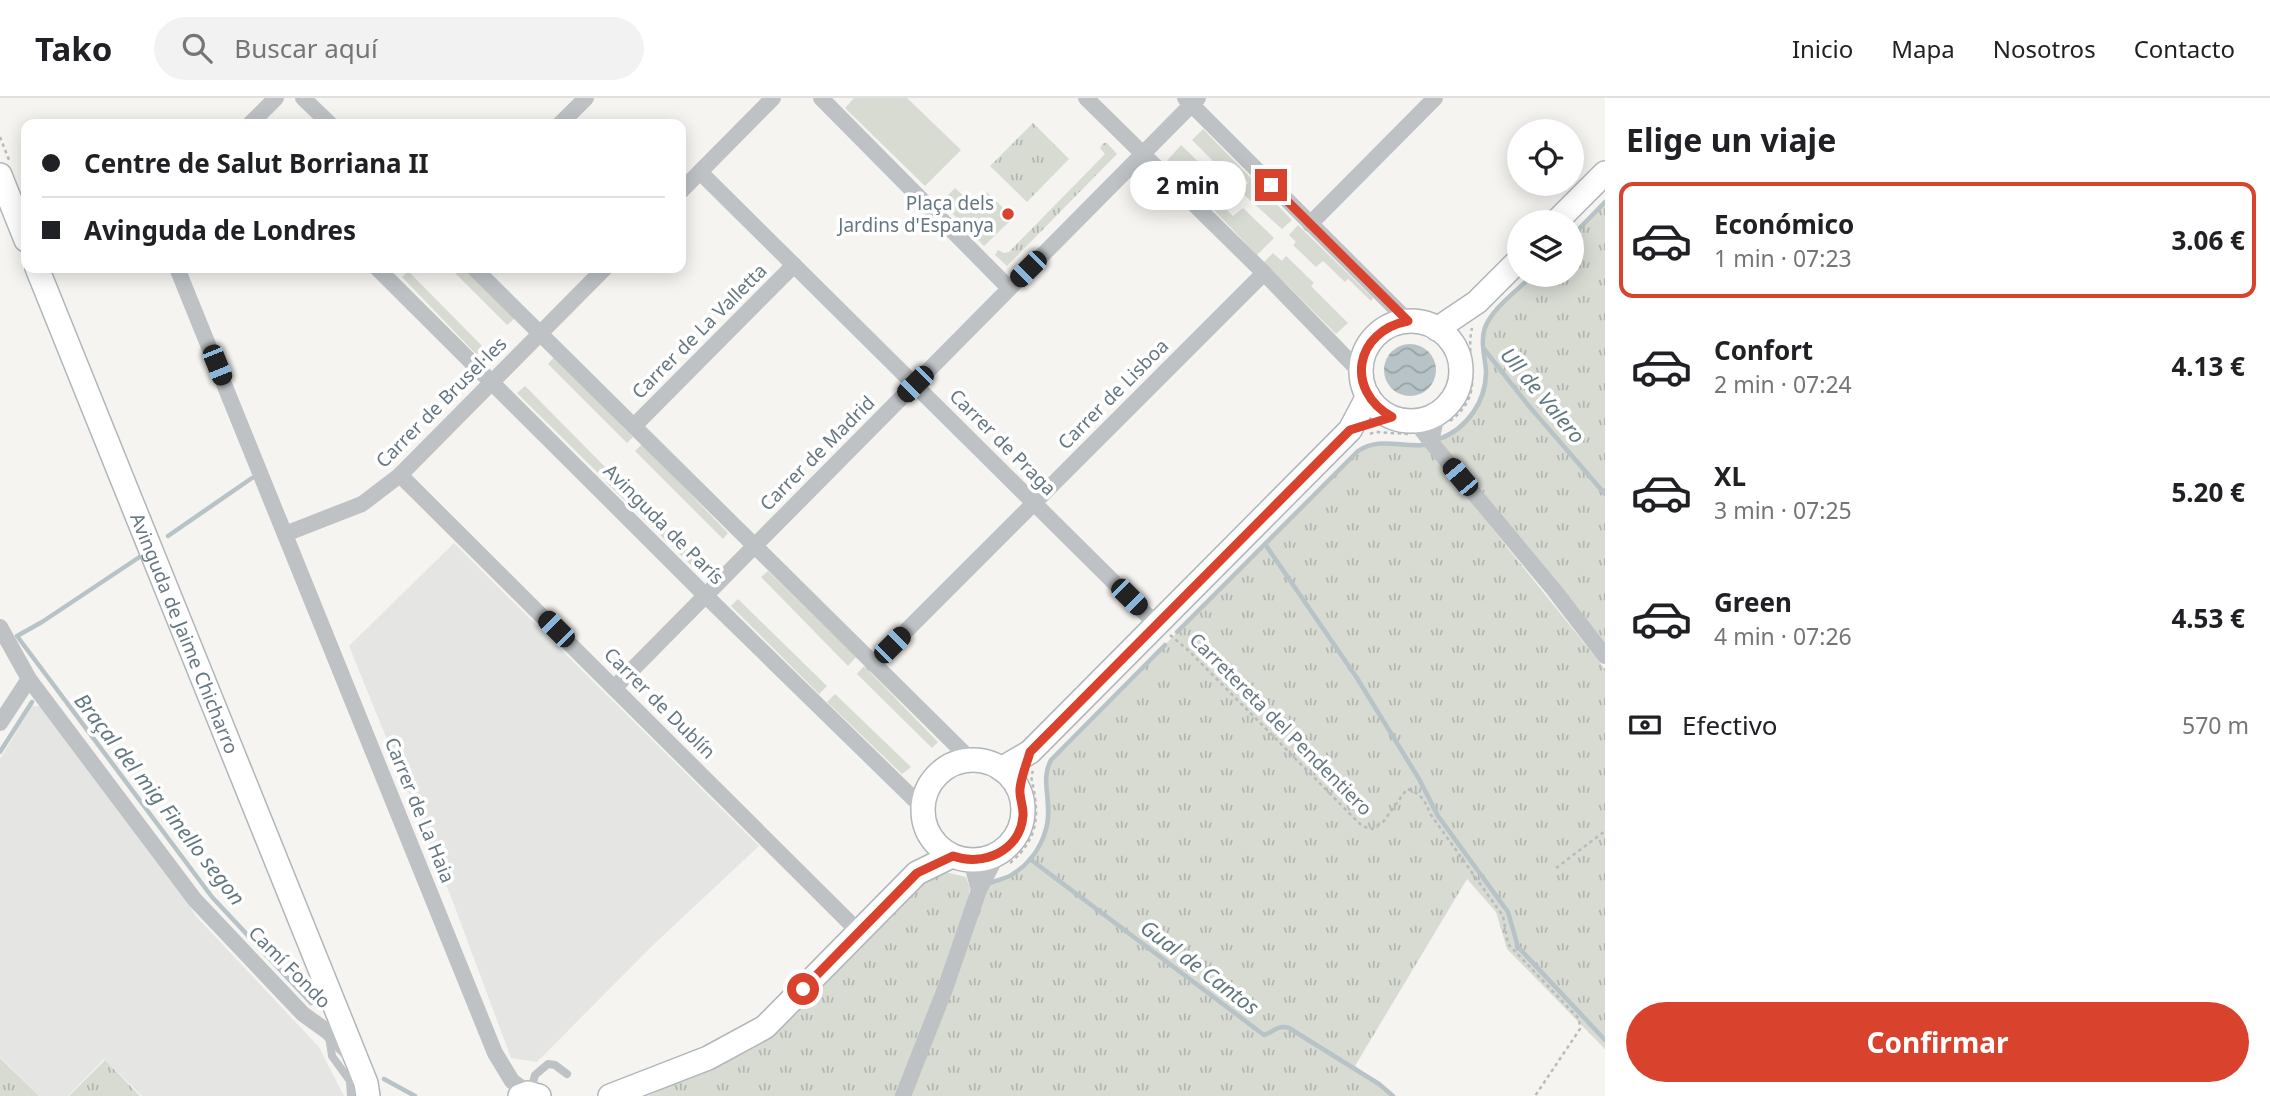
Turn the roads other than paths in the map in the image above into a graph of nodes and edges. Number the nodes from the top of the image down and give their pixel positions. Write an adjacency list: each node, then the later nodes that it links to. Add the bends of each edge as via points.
1 (276, 98): 9 (street)
2 (303, 98): 10 (street)
3 (586, 98): 11 (street)
4 (773, 98): 13 (street)
5 (821, 98): 28 (street)
6 (1086, 98): 12 (street)
7 (1435, 98): 18 (street)
8 (1192, 100): 12 (street, Carrer de Madrid); 18 (street)
9 (255, 119)
10 (325, 119)
11 (565, 119)
12 (1143, 154): 21 (street); 28 (street, Carrer de Madrid)
13 (700, 172): 16 (street); 20 (street, Carrer de Praga)
14 (1605, 173): 17 (street)
15 (0, 175): 19 (street)
16 (686, 186)
17 (1568, 210)
18 (1310, 224): 30 (street)
19 (21, 228)
20 (794, 264): 36 (street, Carrer de Praga); 39 (street, Carrer de La Valletta)
21 (1264, 272): 34 (street); 43 (street, Carrer de Lisboa)
22 (1507, 272): 29 (street)
23 (39, 273): 65 (street, Avinguda de Jaime Chicharro)
24 (179, 273): 44 (street)
25 (382, 273): 35 (street, Avinguda de París)
26 (479, 273): 32 (street)
27 (600, 273): 32 (street, Carrer de Brusel·les)
28 (1009, 288): 36 (street, Carrer de Madrid)
29 (1477, 302): 31 (street); 33 (street)
30 (1408, 321): 31 (street); 34 (street, via 1374,338 1362,360)
31 (1437, 328): 33 (street)
32 (540, 334): 35 (street, Carrer de Brusel·les); 39 (street)
33 (1457, 351): 40 (street, via 1461,372 1456,393)
34 (1361, 373): 37 (street)
35 (492, 382): 42 (street, Carrer de Brusel·les); 46 (street, Avinguda de París)
36 (915, 384): 43 (street, Carrer de Praga); 45 (street, Carrer de Madrid)
37 (1368, 396): 38 (street); 41 (street)
38 (1392, 417): 40 (street); 41 (street)
39 (634, 426): 45 (street)
40 (1428, 428): 49 (street)
41 (1357, 433): 47 (street)
42 (400, 475): 44 (street, Carrer de Brusel·les, via 362,504); 52 (street, Carrer de Dublín)
43 (1035, 503): 47 (street, Carrer de Praga); 50 (street, Carrer de Lisboa)
44 (285, 534): 69 (street, Carrer de La Haia, via 495,1053 512,1082)
45 (754, 546): 46 (street, Carrer de Madrid); 50 (street)
46 (705, 595): 52 (street, Carrer de Madrid); 58 (street, Avinguda de París)
47 (1157, 625): 54 (street)
48 (0, 627): 51 (street, Camí Fondo)
49 (1605, 656)
50 (873, 664): 55 (street)
51 (29, 679): 53 (street); 66 (street, Camí Fondo, via 195,900 303,1014)
52 (614, 688): 64 (street, Carrer de Dublín)
53 (0, 723)
54 (1032, 759): 56 (street); 57 (street)
55 (971, 761): 56 (street); 58 (street, via 943,770 926,793)
56 (1001, 769): 57 (street)
57 (1019, 790): 61 (street, via 1023,820)
58 (923, 808): 59 (street)
59 (932, 839): 60 (street, via 944,852); 62 (street)
60 (962, 858): 61 (street); 62 (street); 63 (street)
61 (1001, 861): 63 (street)
62 (917, 873): 64 (street)
63 (979, 890): 71 (street)
64 (859, 932): 70 (street, via 765,1027 708,1058)
65 (331, 999): 66 (lane); 68 (street, Avinguda de Jaime Chicharro)
66 (328, 1032): 68 (street, Camí Fondo); 68 (lane, via 332,1056 350,1081)
67 (567, 1074): 69 (lane, via 548,1064 535,1075)
68 (364, 1087)
69 (529, 1095)
70 (610, 1096)
71 (903, 1096)

